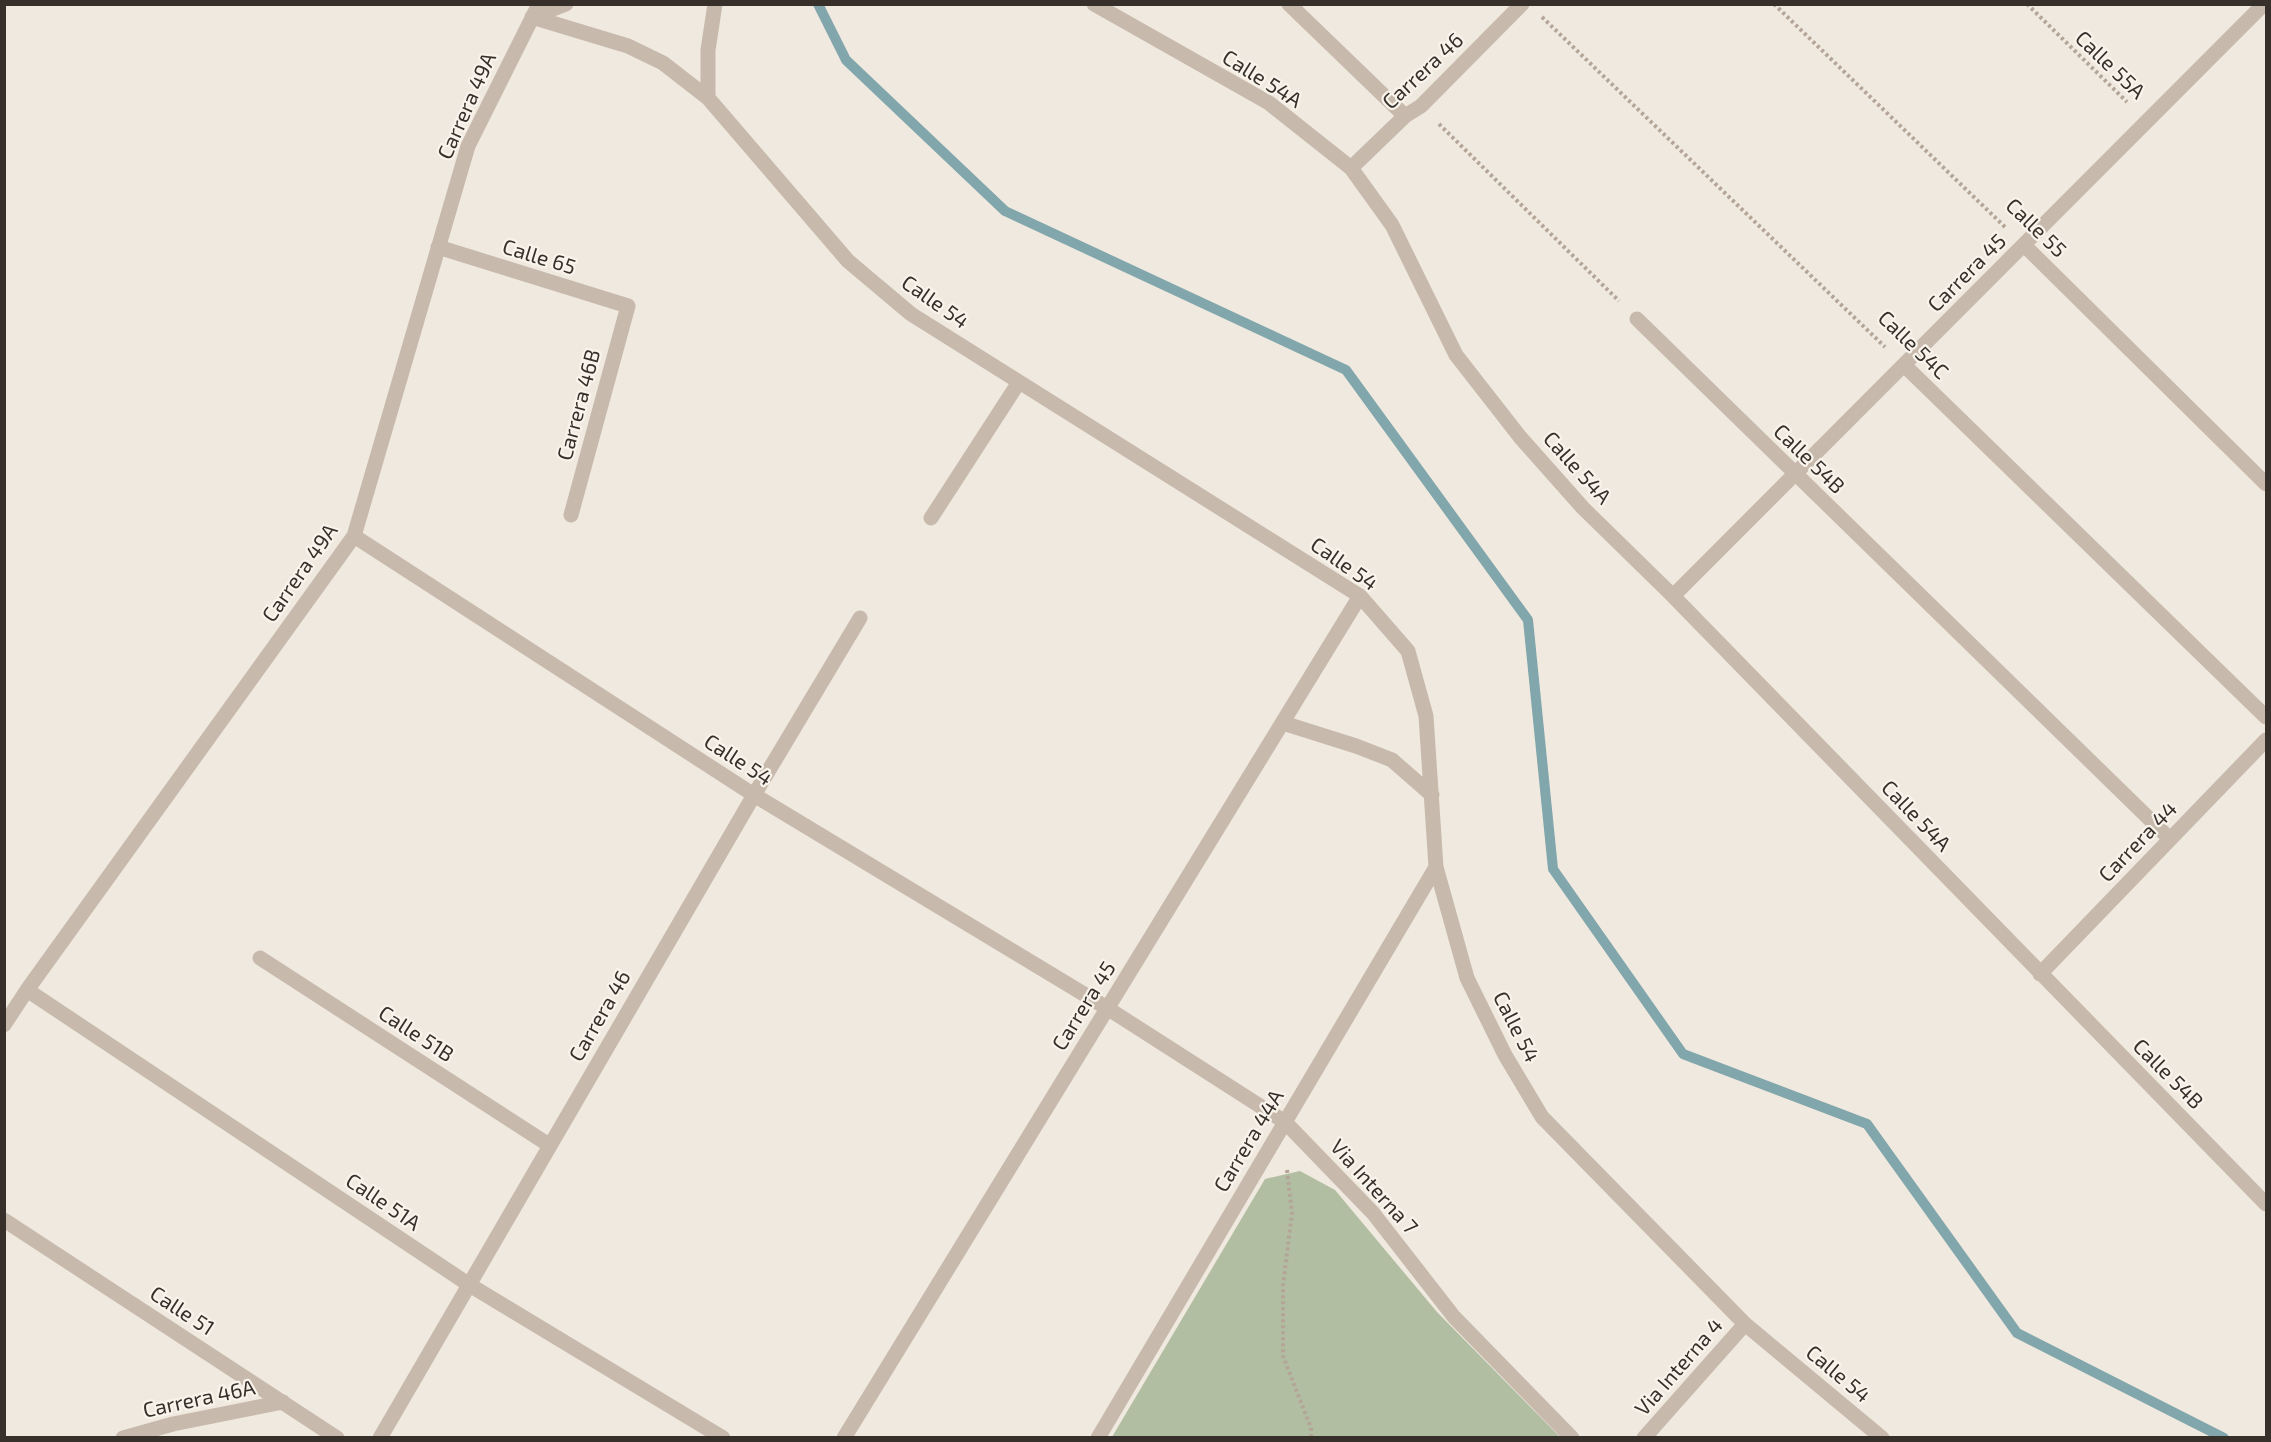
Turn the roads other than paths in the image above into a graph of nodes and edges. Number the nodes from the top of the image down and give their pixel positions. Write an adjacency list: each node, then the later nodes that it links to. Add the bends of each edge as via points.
1 (566, 4): 7 (street)
2 (715, 4): 8 (street, via 708,50)
3 (1094, 4): 10 (street, Calle 54A, via 1269,103)
4 (1289, 4): 9 (street)
5 (1522, 4): 9 (street, Carrera 46, via 1421,106)
6 (2264, 4): 11 (street, Carrera 45)
7 (535, 11): 8 (street, Calle 54, via 663,63); 12 (street, Carrera 49A, via 468,146)
8 (708, 98): 16 (street, Calle 54, via 848,261 911,314)
9 (1405, 116): 10 (street, Carrera 46)
10 (1351, 168): 23 (street, Calle 54A, via 1392,225 1456,355 1520,437 1583,508)
11 (2025, 246): 15 (street, Carrera 45); 18 (street, Calle 55)
12 (438, 247): 13 (street, Calle 65); 21 (street, Carrera 49A)
13 (628, 306): 19 (street, Carrera 46B)
14 (1637, 319): 17 (street, Calle 54B)
15 (1904, 365): 17 (street, Carrera 45); 25 (street, Calle 54C)
16 (1019, 382): 20 (street); 22 (street, Calle 54)
17 (1795, 474): 23 (street, Carrera 45); 30 (street, Calle 54B)
18 (2266, 484)
19 (571, 515)
20 (931, 518)
21 (354, 536): 28 (street, Calle 54); 34 (street, Carrera 49A)
22 (1360, 596): 26 (street, Carrera 45); 29 (street, Calle 54, via 1408,651 1425,716)
23 (1673, 596): 33 (street, Calle 54A)
24 (860, 618): 28 (street, Carrera 46)
25 (2266, 717)
26 (1282, 723): 29 (street, via 1392,760); 35 (street, Carrera 45)
27 (2266, 740): 30 (street, Carrera 44)
28 (754, 795): 35 (street, Calle 54); 38 (street, Carrera 46)
29 (1432, 795): 31 (street, Calle 54)
30 (2170, 839): 33 (street, Carrera 44)
31 (1436, 867): 37 (street, Carrera 44A); 42 (street, Calle 54, via 1467,978 1504,1055 1542,1117)
32 (260, 958): 38 (street, Calle 51B)
33 (2040, 974): 39 (street, Calle 54B)
34 (27, 990): 36 (street, Carrera 49A); 41 (street, Calle 51A)
35 (1107, 1008): 37 (street, Via Interna 7); 48 (street, Carrera 45)
36 (4, 1025)
37 (1285, 1122): 49 (street, Carrera 44A); 50 (street, Via Interna 7, via 1373,1213 1454,1317)
38 (549, 1145): 41 (street, Carrera 46)
39 (2266, 1204)
40 (4, 1220): 43 (street, Calle 51)
41 (468, 1284): 46 (street, Carrera 46); 47 (street, Calle 51A)
42 (1744, 1324): 51 (street, Via Interna 4); 52 (street, Calle 54)
43 (283, 1402): 44 (street, Carrera 46A); 45 (street, Calle 51)
44 (123, 1437)
45 (337, 1437)
46 (380, 1437)
47 (723, 1437)
48 (844, 1437)
49 (1098, 1437)
50 (1572, 1437)
51 (1644, 1437)
52 (1882, 1437)

